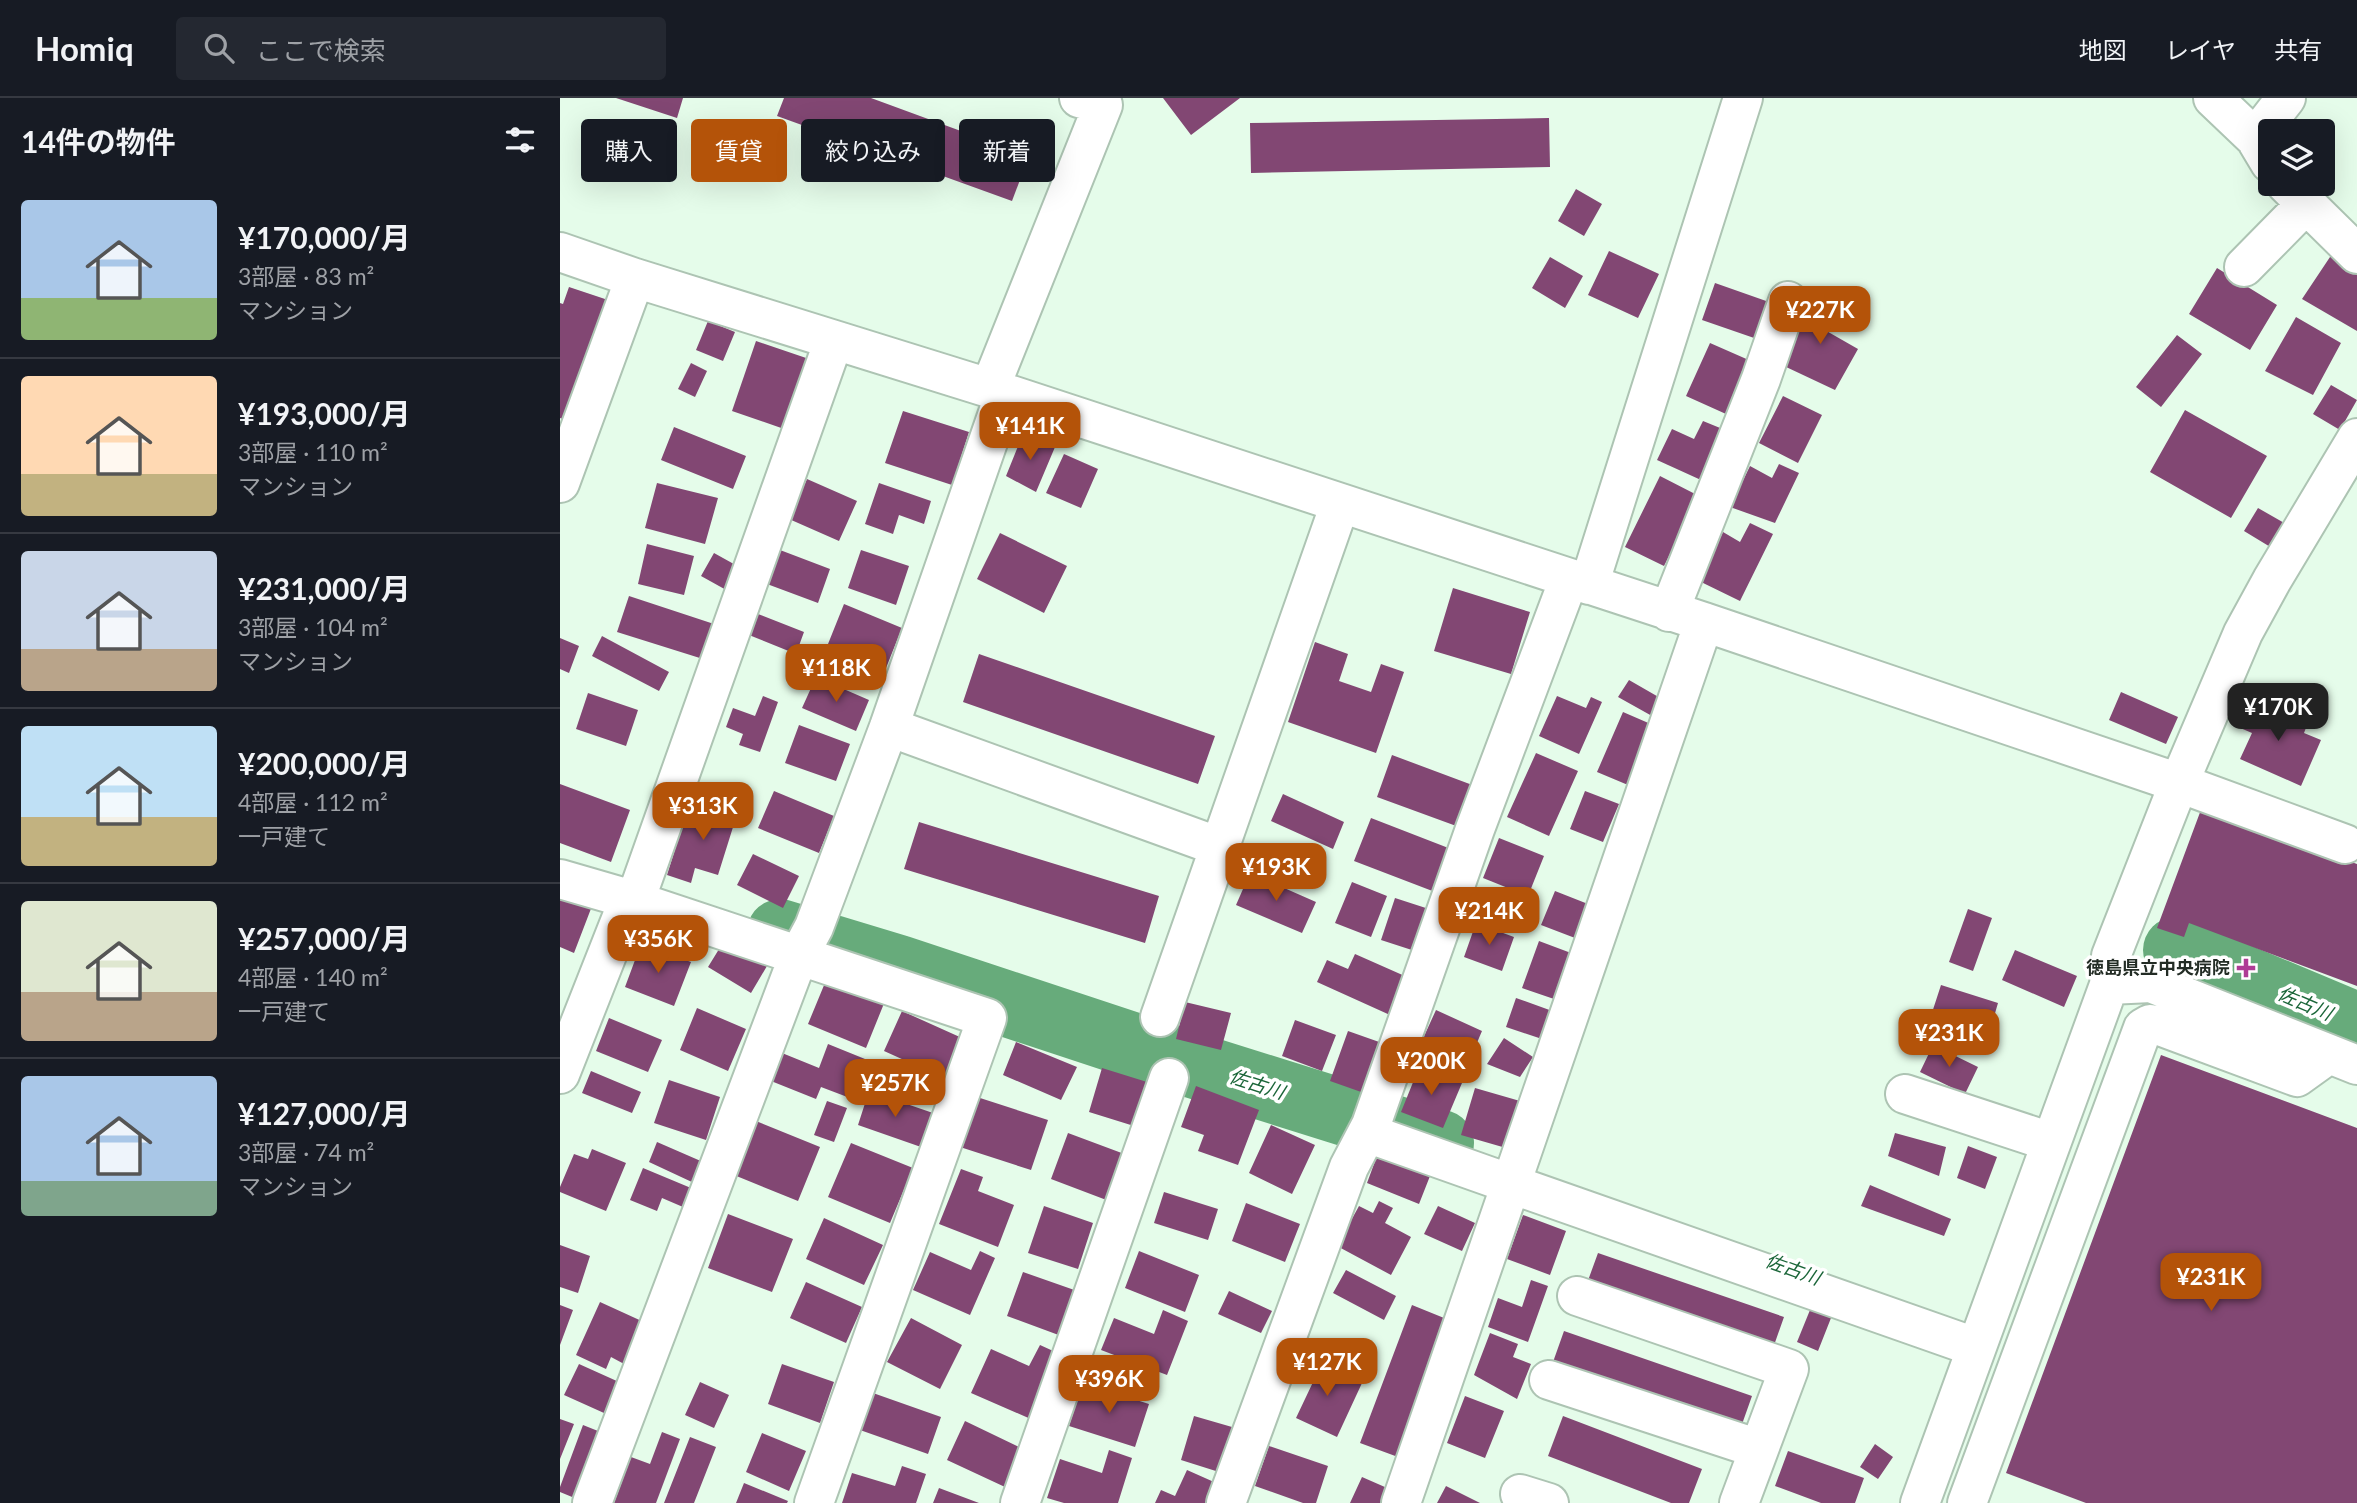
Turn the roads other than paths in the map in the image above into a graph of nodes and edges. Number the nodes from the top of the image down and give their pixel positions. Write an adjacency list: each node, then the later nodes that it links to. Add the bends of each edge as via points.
1 (1743, 98): 20 (street)
2 (2213, 98): 6 (street)
3 (2286, 98): 5 (street)
4 (1102, 104): 15 (street)
5 (2277, 119)
6 (2258, 146)
7 (2295, 196): 11 (street)
8 (2298, 196): 10 (street)
9 (560, 252): 12 (street)
10 (2357, 254)
11 (2244, 267)
12 (635, 278): 14 (street); 17 (street)
13 (1788, 301): 21 (street)
14 (834, 340): 15 (street); 27 (street)
15 (997, 391): 19 (street); 22 (street)
16 (2357, 438): 18 (street)
17 (560, 483)
18 (2347, 483): 23 (street, via 2272,580 2243,633)
19 (1340, 505): 20 (street); 25 (street)
20 (1579, 582): 21 (street); 35 (street, via 1475,829)
21 (1686, 617): 23 (street); 37 (street)
22 (889, 727): 25 (street); 28 (street)
23 (2179, 783): 24 (street); 29 (street, via 2111,956)
24 (2345, 844)
25 (1220, 847): 30 (street)
26 (560, 879): 27 (street)
27 (636, 893): 28 (street); 32 (street)
28 (806, 943): 42 (street); 43 (street, via 987,1018)
29 (2109, 985): 31 (street, via 2151,983); 36 (street)
30 (1160, 1017)
31 (2343, 1060): 49 (street, via 2297,1077 2157,1025 2143,1028)
32 (560, 1074)
33 (1169, 1078): 44 (street)
34 (1905, 1094): 36 (street)
35 (1371, 1124): 37 (street); 45 (street, via 1349,1167)
36 (2051, 1142): 39 (street)
37 (1514, 1174): 39 (street); 46 (street)
38 (1577, 1296): 41 (street, via 1789,1369)
39 (1975, 1347): 48 (street)
40 (1549, 1380): 41 (street)
41 (1759, 1449): 47 (street)
42 (592, 1503)
43 (814, 1503)
44 (1020, 1503)
45 (1226, 1503)
46 (1401, 1503)
47 (1739, 1503)
48 (1920, 1503)
49 (1968, 1503)

